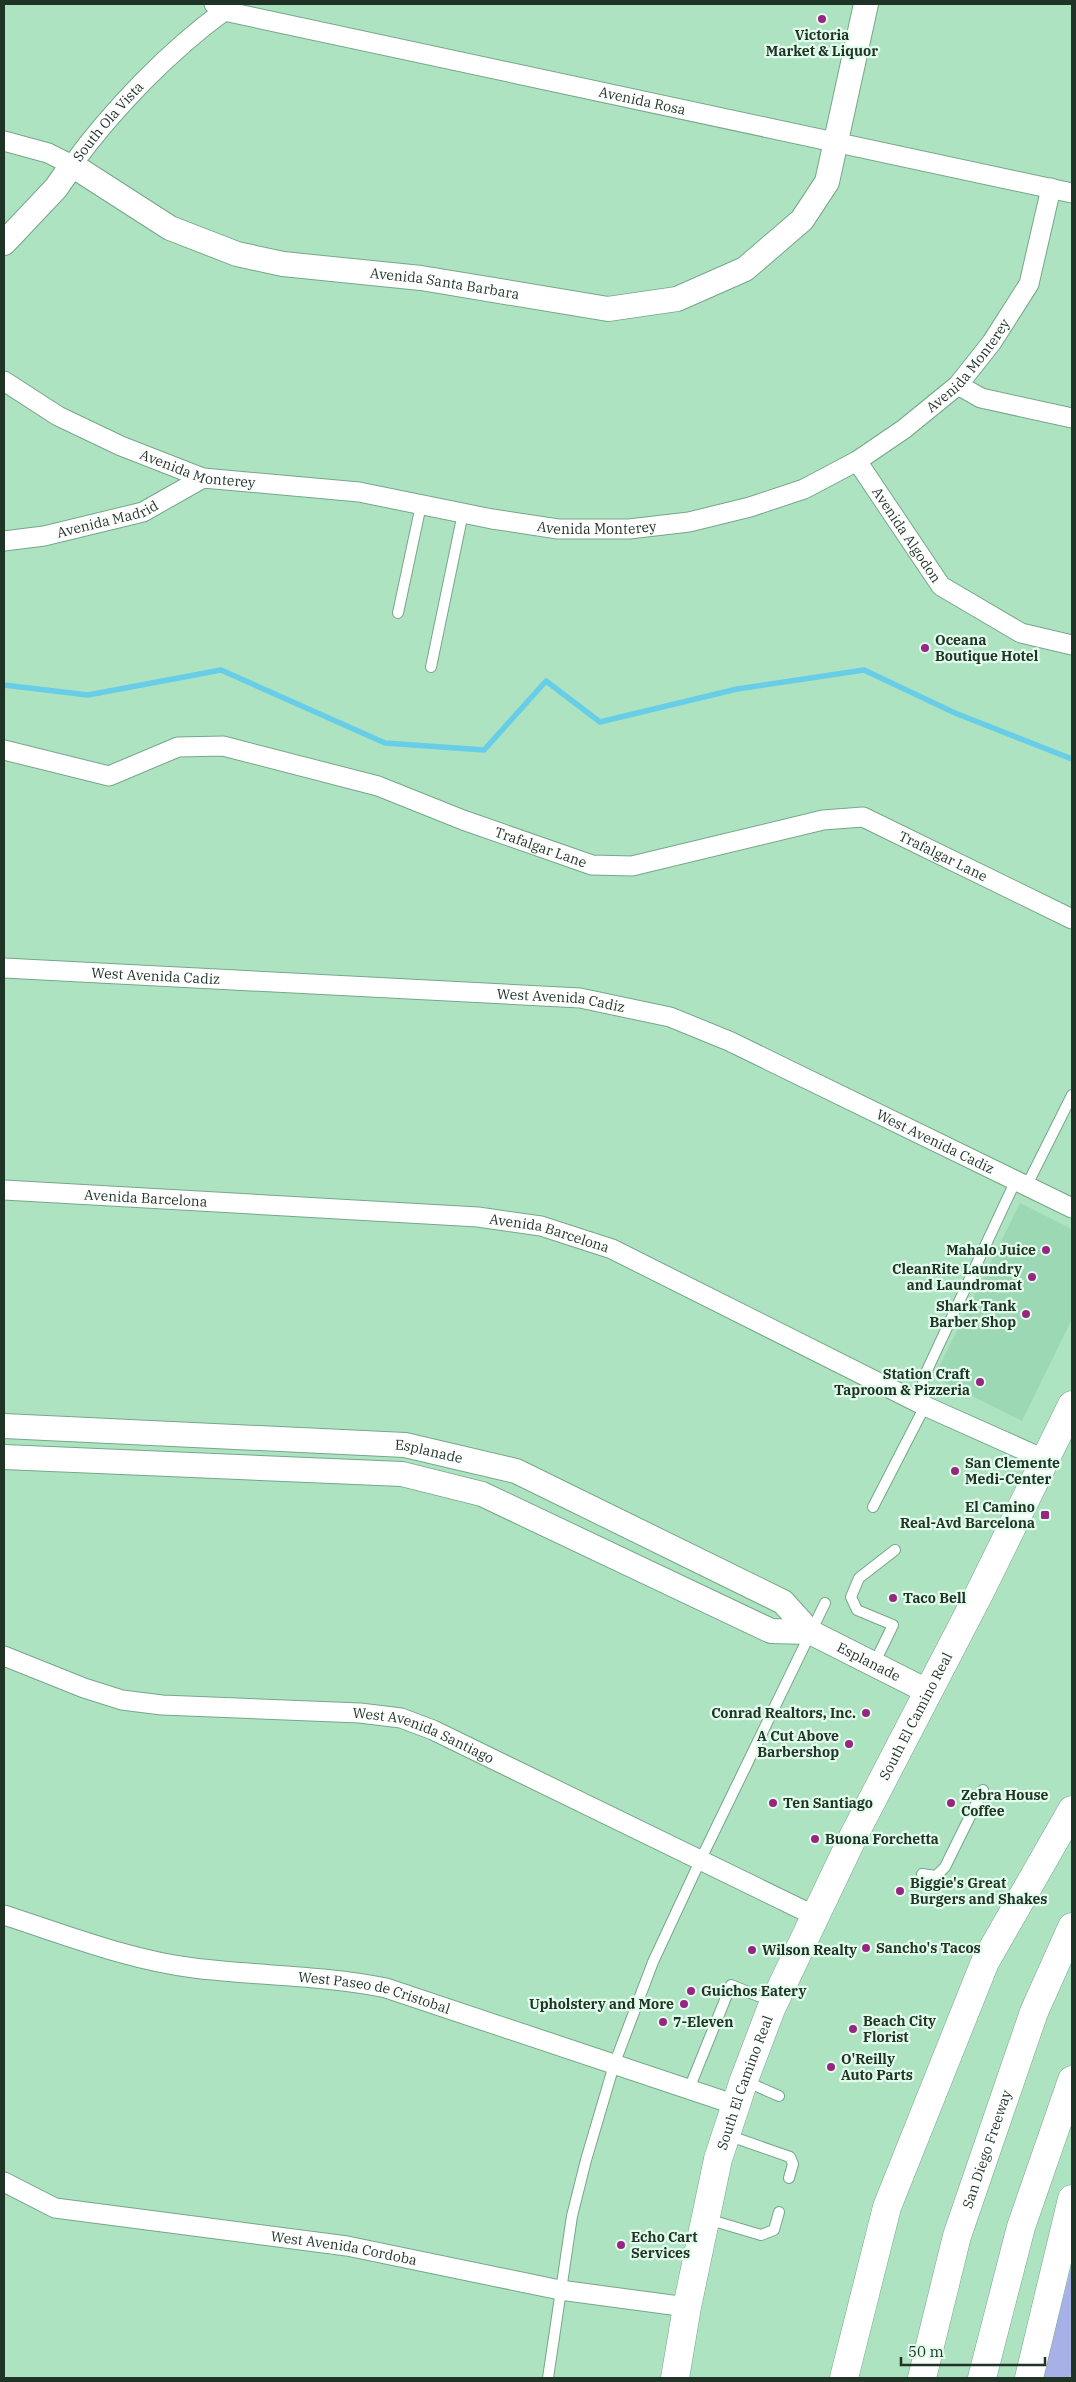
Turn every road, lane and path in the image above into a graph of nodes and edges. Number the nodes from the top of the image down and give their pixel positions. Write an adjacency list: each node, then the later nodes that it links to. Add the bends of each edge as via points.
1 (866, 4): 4 (street)
2 (219, 7): 4 (street, Avenida Rosa); 5 (street, South Ola Vista, via 168,55)
3 (4, 141): 5 (street, Avenida Santa Barbara, via 48,153)
4 (834, 141): 5 (street, Avenida Santa Barbara, via 827,182 802,220 744,269 677,299 608,309 421,278 282,264 237,254 170,228); 6 (street, Avenida Rosa)
5 (72, 165): 8 (street, South Ola Vista, via 56,188)
6 (1051, 188): 7 (street, Avenida Rosa); 10 (street, Avenida Monterey, via 1029,284 992,342)
7 (1072, 193)
8 (4, 244)
9 (4, 381): 13 (street, Avenida Monterey, via 58,416 121,446)
10 (958, 385): 11 (street, via 981,398); 12 (street, Avenida Monterey)
11 (1072, 418)
12 (858, 461): 15 (street, Avenida Monterey, via 804,489 750,507 688,522 629,529 558,529); 18 (street, Avenida Algodon, via 941,586 1021,633)
13 (203, 478): 14 (street, Avenida Monterey, via 359,492); 16 (street, Avenida Madrid, via 143,512 44,536)
14 (421, 505): 15 (street, Avenida Monterey); 17 (lane)
15 (463, 513): 19 (lane)
16 (4, 541)
17 (398, 613)
18 (1072, 645)
19 (431, 666)
20 (4, 750): 21 (street, Trafalgar Lane, via 108,776 178,747 223,746 378,786 592,865 632,866 824,820 863,817)
21 (1072, 919)
22 (4, 968): 24 (street, West Avenida Cadiz, via 580,998 670,1017 729,1041)
23 (1072, 1095): 24 (lane)
24 (1020, 1184): 26 (street, West Avenida Cadiz); 28 (lane, via 923,1379)
25 (4, 1190): 28 (street, Avenida Barcelona, via 478,1217 541,1226 612,1249)
26 (1072, 1208)
27 (1072, 1405): 34 (main road, South El Camino Real)
28 (925, 1406): 34 (street, Avenida Barcelona); 36 (lane)
29 (4, 1426): 30 (street, Esplanade)
30 (38, 1428): 31 (street, Esplanade); 33 (street)
31 (406, 1445): 35 (street); 39 (street, Esplanade, via 516,1471 783,1602)
32 (4, 1457): 33 (street, Esplanade)
33 (36, 1458): 35 (street, Esplanade)
34 (1046, 1460): 42 (main road, South El Camino Real)
35 (402, 1474): 39 (street, Esplanade, via 482,1494 771,1631)
36 (873, 1507)
37 (895, 1550): 41 (lane, via 859,1578 851,1597 857,1610 893,1625)
38 (825, 1603): 39 (lane)
39 (810, 1632): 41 (street, Esplanade); 45 (lane)
40 (4, 1656): 45 (street, West Avenida Santiago, via 122,1700 401,1718 433,1730)
41 (874, 1664): 42 (street, Esplanade)
42 (927, 1691): 48 (main road, South El Camino Real)
43 (983, 1790): 46 (lane, via 944,1867 936,1876)
44 (1072, 1810): 66 (main road, via 985,1962 887,2207)
45 (700, 1861): 48 (street, West Avenida Santiago); 51 (lane, via 653,1962)
46 (922, 1874)
47 (4, 1915): 51 (street, West Paseo de Cristobal, via 142,1959 193,1968 346,1980 386,1988)
48 (815, 1916): 50 (main road, South El Camino Real)
49 (1072, 1927): 67 (main road, San Diego Freeway, via 1034,2012 957,2236)
50 (774, 2002): 53 (lane, via 731,1984); 54 (main road, South El Camino Real)
51 (614, 2065): 53 (street, West Paseo de Cristobal); 62 (lane, via 572,2216)
52 (1072, 2080): 68 (main road, via 1021,2227)
53 (689, 2089): 54 (street, West Paseo de Cristobal)
54 (740, 2093): 55 (lane); 56 (main road, South El Camino Real)
55 (779, 2096)
56 (726, 2135): 57 (lane, via 790,2157 793,2164); 61 (main road, South El Camino Real, via 718,2159)
57 (789, 2178)
58 (4, 2182): 62 (street, West Avenida Cordoba, via 55,2208 347,2246)
59 (1072, 2199): 69 (main road)
60 (779, 2212): 61 (lane, via 774,2230 761,2235)
61 (707, 2219): 63 (main road, South El Camino Real)
62 (560, 2290): 63 (street, West Avenida Cordoba); 64 (lane)
63 (687, 2307): 65 (main road, South El Camino Real)
64 (548, 2378)
65 (675, 2378)
66 (844, 2378)
67 (922, 2378)
68 (982, 2378)
69 (1029, 2378)

